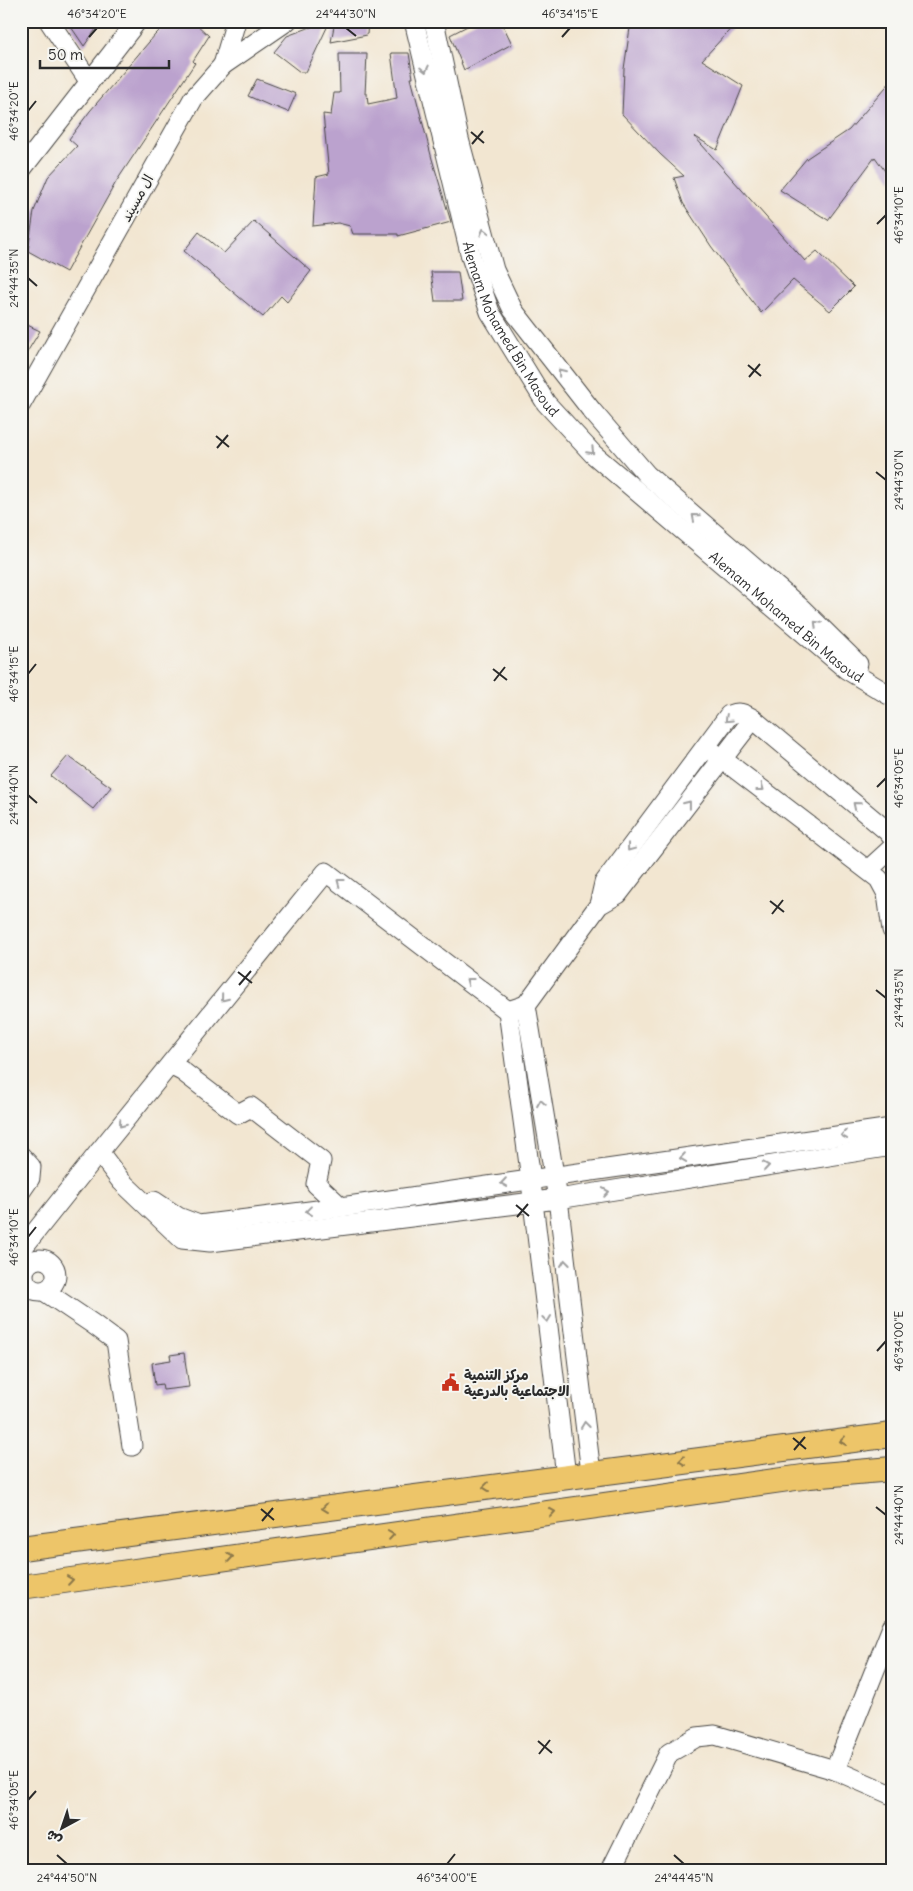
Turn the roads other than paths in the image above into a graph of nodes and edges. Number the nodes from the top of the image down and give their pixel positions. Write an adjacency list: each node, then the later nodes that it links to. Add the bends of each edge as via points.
1 (49, 21): 8 (street)
2 (137, 21): 8 (street)
3 (236, 21): 7 (street)
4 (287, 21): 7 (street, ال مسيند)
5 (414, 21): 12 (street, Alemam Mohamed Bin Masoud, one-way to 12, via 466,238 490,312 546,403)
6 (434, 21): 11 (street, Alemam Mohamed Bin Masoud, one-way to 6, via 514,310 494,270 459,139)
7 (223, 65): 10 (street, ال مسيند, via 193,99)
8 (89, 81): 9 (street)
9 (21, 170)
10 (21, 404)
11 (592, 411): 12 (street, via 573,399 565,402 561,409); 13 (street, Alemam Mohamed Bin Masoud, one-way to 11, via 802,609 647,475)
12 (570, 429): 13 (street, Alemam Mohamed Bin Masoud, one-way to 13, via 593,454 846,670)
13 (890, 697)
14 (753, 719): 15 (street, one-way to 15, via 741,713 729,716); 16 (street); 17 (street, one-way to 14)
15 (706, 746): 16 (street); 20 (street, one-way to 20, via 604,883)
16 (722, 759): 19 (street, one-way to 19); 20 (street, one-way to 16, via 618,894)
17 (892, 837)
18 (892, 848): 19 (street)
19 (868, 870): 21 (street, via 879,879 887,894)
20 (599, 905): 22 (street)
21 (892, 930)
22 (526, 1005): 23 (street); 29 (street, one-way to 22)
23 (508, 1011): 24 (street, one-way to 24, via 326,872); 30 (street)
24 (170, 1064): 27 (street, one-way to 27); 35 (street, via 238,1114 251,1107 321,1161 316,1184)
25 (892, 1128): 29 (street, one-way to 29)
26 (892, 1146): 33 (street, one-way to 26)
27 (99, 1152): 31 (street); 36 (street)
28 (21, 1156): 32 (street, via 31,1167 30,1178)
29 (553, 1177): 30 (street); 33 (street)
30 (531, 1179): 34 (street); 35 (street, one-way to 35)
31 (121, 1181): 34 (street, via 182,1240 210,1242); 35 (street, one-way to 31, via 199,1225 178,1217)
32 (21, 1191)
33 (558, 1199): 34 (street); 42 (street, one-way to 33)
34 (533, 1202): 43 (street, one-way to 43)
35 (342, 1207)
36 (23, 1261): 37 (street, via 26,1283 33,1290); 37 (street, via 29,1263 39,1259 52,1266 55,1281)
37 (44, 1291): 40 (street, via 116,1341)
38 (892, 1435): 39 (main road, one-way to 39)
39 (806, 1445): 42 (main road, one-way to 42); 44 (main road)
40 (132, 1446)
41 (892, 1470): 44 (main road)
42 (591, 1473): 43 (main road)
43 (566, 1476): 45 (main road, one-way to 45)
44 (810, 1476): 46 (main road, one-way to 44)
45 (21, 1548)
46 (21, 1587)
47 (892, 1627): 48 (street)
48 (835, 1770): 49 (street); 50 (street, via 715,1735 697,1737 669,1753)
49 (892, 1795)
50 (611, 1870)

